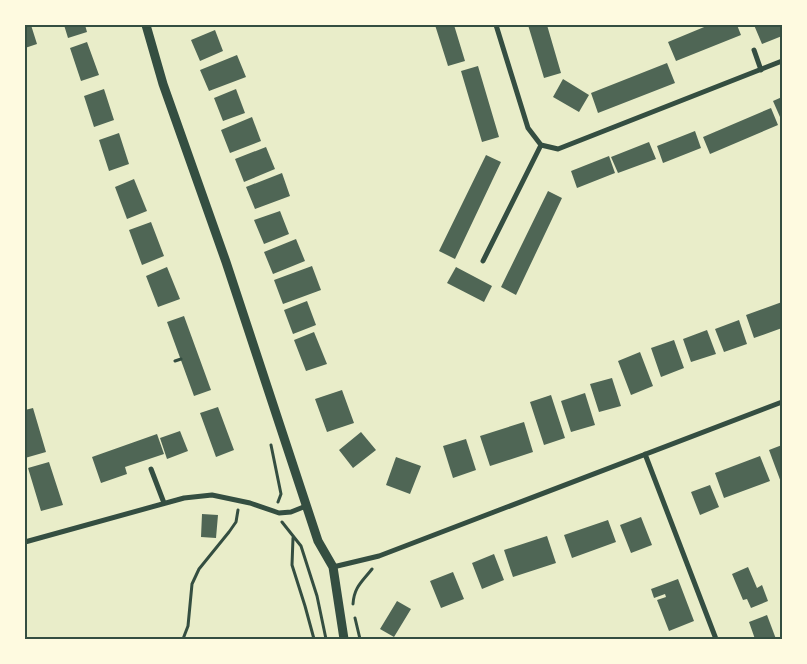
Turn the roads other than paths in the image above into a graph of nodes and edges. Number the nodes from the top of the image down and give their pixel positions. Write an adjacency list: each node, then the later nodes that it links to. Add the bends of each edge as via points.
1 (146, 25): 12 (street)
2 (496, 25): 6 (street, via 528,128)
3 (754, 50): 5 (street)
4 (782, 61): 5 (street)
5 (761, 70): 6 (street, via 558,149)
6 (541, 146): 7 (street)
7 (483, 261)
8 (782, 402): 9 (street)
9 (645, 454): 14 (street, via 379,556); 16 (street)
10 (151, 469): 11 (street)
11 (164, 503): 12 (street, via 212,494 279,513); 13 (street)
12 (306, 506): 14 (street, via 318,541)
13 (25, 542)
14 (333, 567): 15 (street)
15 (344, 639)
16 (716, 639)

